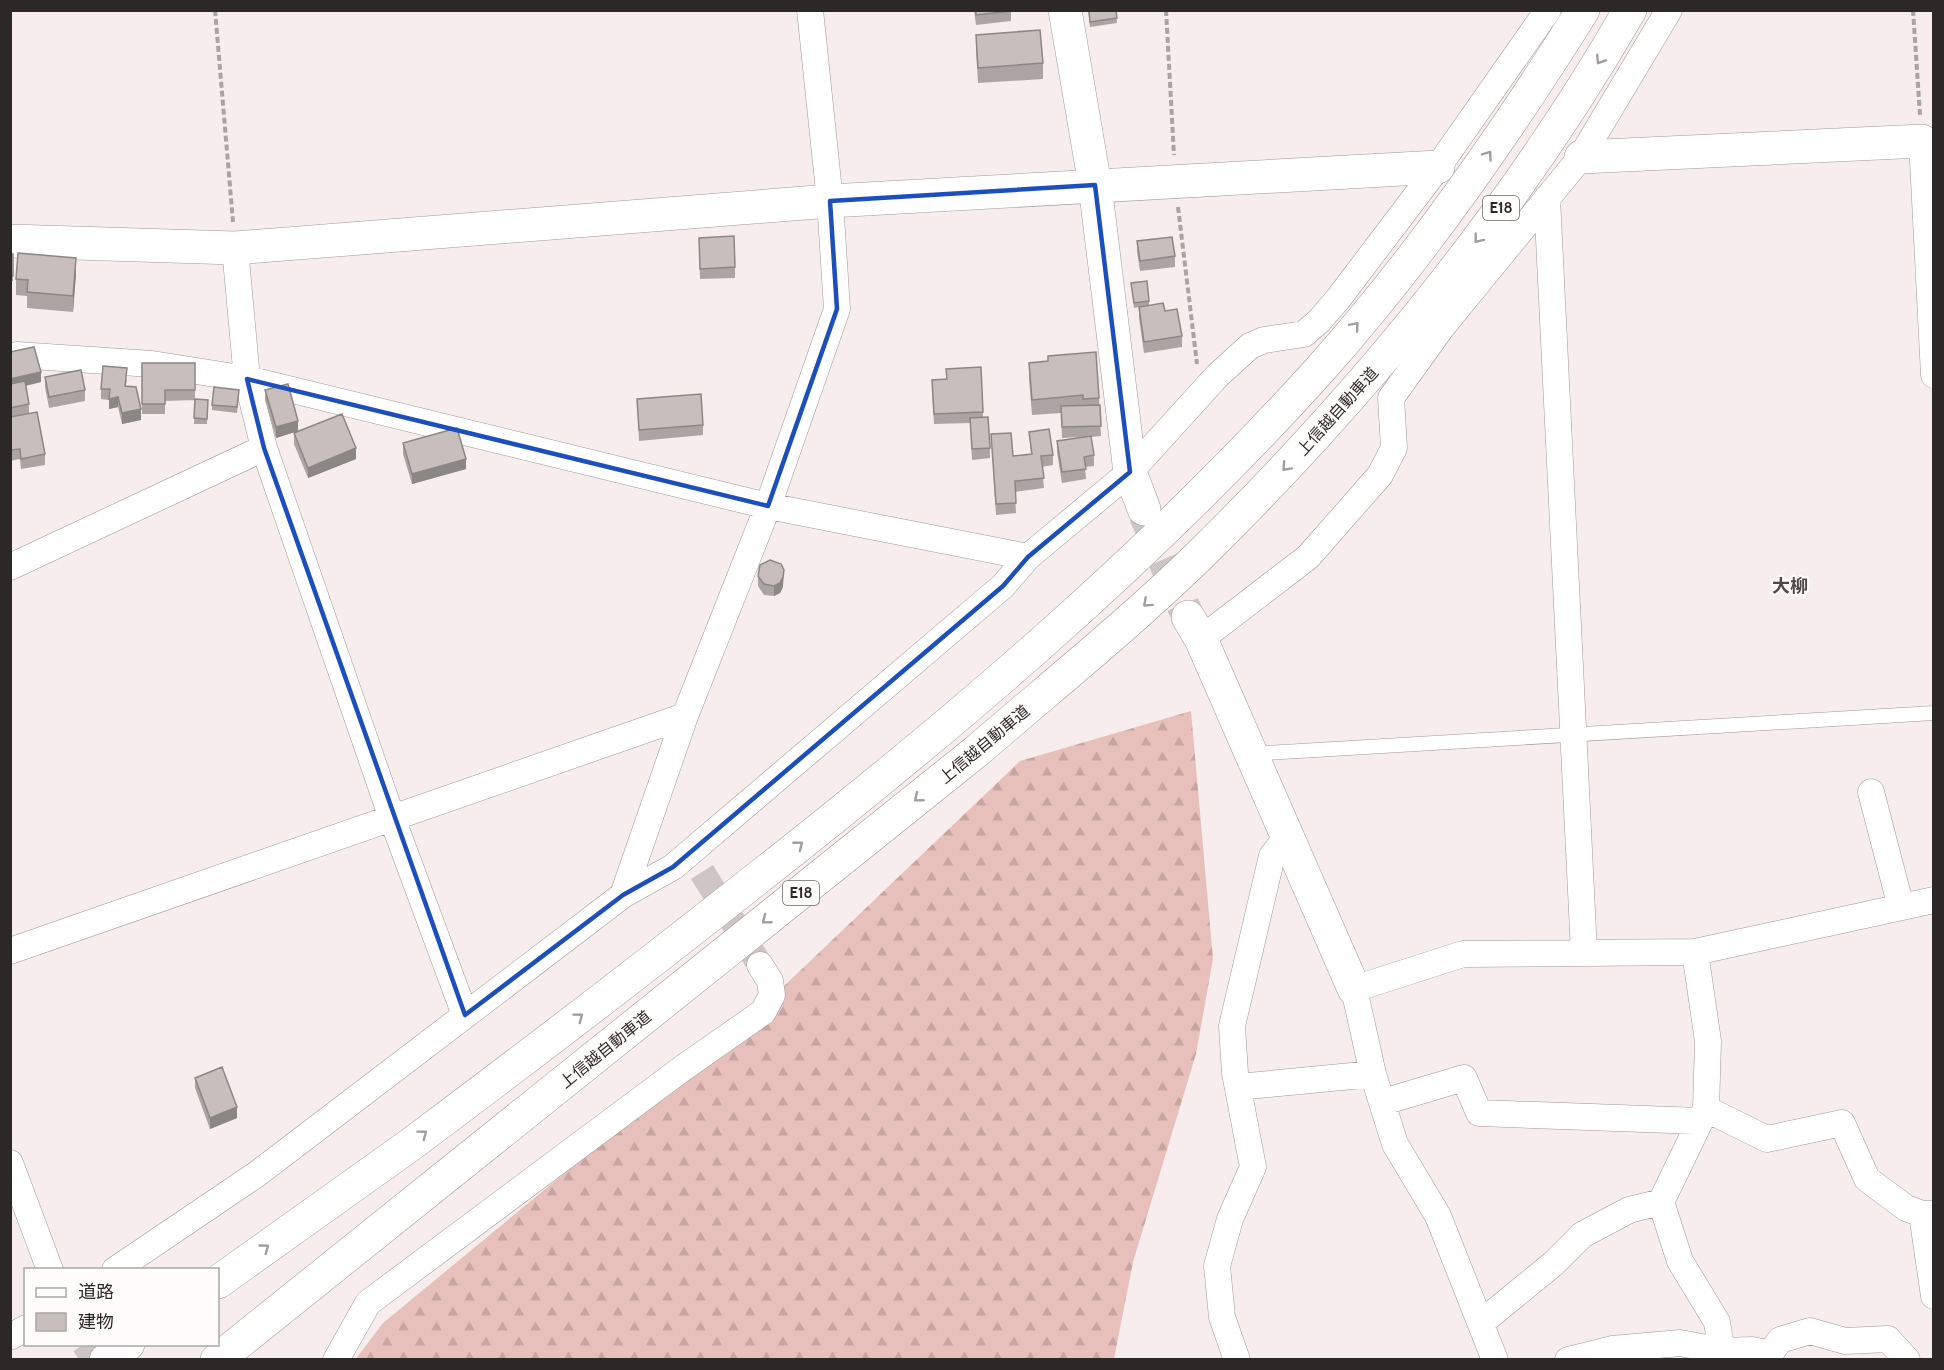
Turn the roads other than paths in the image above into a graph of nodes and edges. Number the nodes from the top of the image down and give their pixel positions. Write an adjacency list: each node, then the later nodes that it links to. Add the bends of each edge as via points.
1 (810, 10): 12 (street)
2 (1065, 10): 10 (main road)
3 (1584, 10): 50 (main road, E18, one-way to 3, via 407,1147 628,980 954,721 1081,609 1172,524 1318,371 1455,202)
4 (1630, 10): 58 (main road, 上信越自動車道 / E18, one-way to 58, via 1485,231 1354,393 1198,558 978,750)
5 (1669, 10): 8 (street)
6 (1543, 14): 9 (street)
7 (1928, 141): 8 (main road); 16 (street)
8 (1581, 157): 11 (street)
9 (1438, 167): 10 (main road); 19 (street, via 1319,321 1304,334 1250,346 1217,376)
10 (1095, 185): 12 (main road); 19 (main road)
11 (1547, 198): 24 (street, via 1442,327 1391,398 1394,448 1380,475 1308,557); 27 (street)
12 (830, 201): 14 (main road); 20 (street, via 837,309)
13 (10, 241): 14 (main road)
14 (235, 248): 17 (street)
15 (10, 357): 17 (street, via 152,364)
16 (1934, 375)
17 (247, 380): 18 (street); 20 (street)
18 (264, 448): 23 (street); 30 (street)
19 (1130, 472): 21 (main road); 22 (street)
20 (768, 506): 22 (street); 26 (street)
21 (1143, 509)
22 (1028, 557): 32 (street, via 1003,586 695,863 673,867)
23 (10, 567)
24 (1194, 628): 28 (main road)
25 (1934, 713): 27 (lane)
26 (685, 716): 30 (street); 32 (street)
27 (1574, 735): 28 (lane); 36 (street)
28 (1251, 754): 31 (main road)
29 (1871, 792): 34 (street)
30 (392, 818): 35 (street); 40 (street)
31 (1287, 836): 39 (main road); 42 (street, via 1272,856 1232,1026)
32 (623, 896): 40 (street)
33 (1934, 900): 34 (street)
34 (1901, 907): 37 (street)
35 (10, 951)
36 (1584, 952): 37 (street); 39 (street, via 1463,954)
37 (1695, 952): 44 (street, via 1708,1041)
38 (760, 965): 59 (street, via 770,981 772,995 763,1012 368,1303)
39 (1354, 989): 41 (street)
40 (465, 1016): 49 (street, via 257,1174)
41 (1373, 1074): 42 (street); 43 (street)
42 (1238, 1087): 60 (street, via 1252,1167 1216,1266 1222,1317)
43 (1383, 1102): 44 (street, via 1464,1078 1479,1113); 52 (street, via 1395,1144 1438,1216)
44 (1703, 1115): 46 (street); 47 (street, via 1767,1139 1842,1123 1867,1179 1906,1208)
45 (10, 1163): 48 (street)
46 (1661, 1202): 52 (street, via 1629,1210 1582,1235); 56 (street, via 1680,1261 1717,1322)
47 (1928, 1214): 51 (street)
48 (50, 1268)
49 (116, 1268)
50 (219, 1281)
51 (1934, 1296)
52 (1482, 1322): 61 (street)
53 (24, 1329): 54 (street)
54 (10, 1337)
55 (125, 1346): 57 (main road)
56 (1723, 1355): 62 (street, via 1680,1343 1612,1349); 63 (street, via 1752,1350 1770,1354 1780,1340 1810,1331 1845,1341 1888,1339)
57 (106, 1359)
58 (217, 1359)
59 (336, 1359)
60 (1237, 1359)
61 (1495, 1359)
62 (1568, 1359)
63 (1907, 1359)

